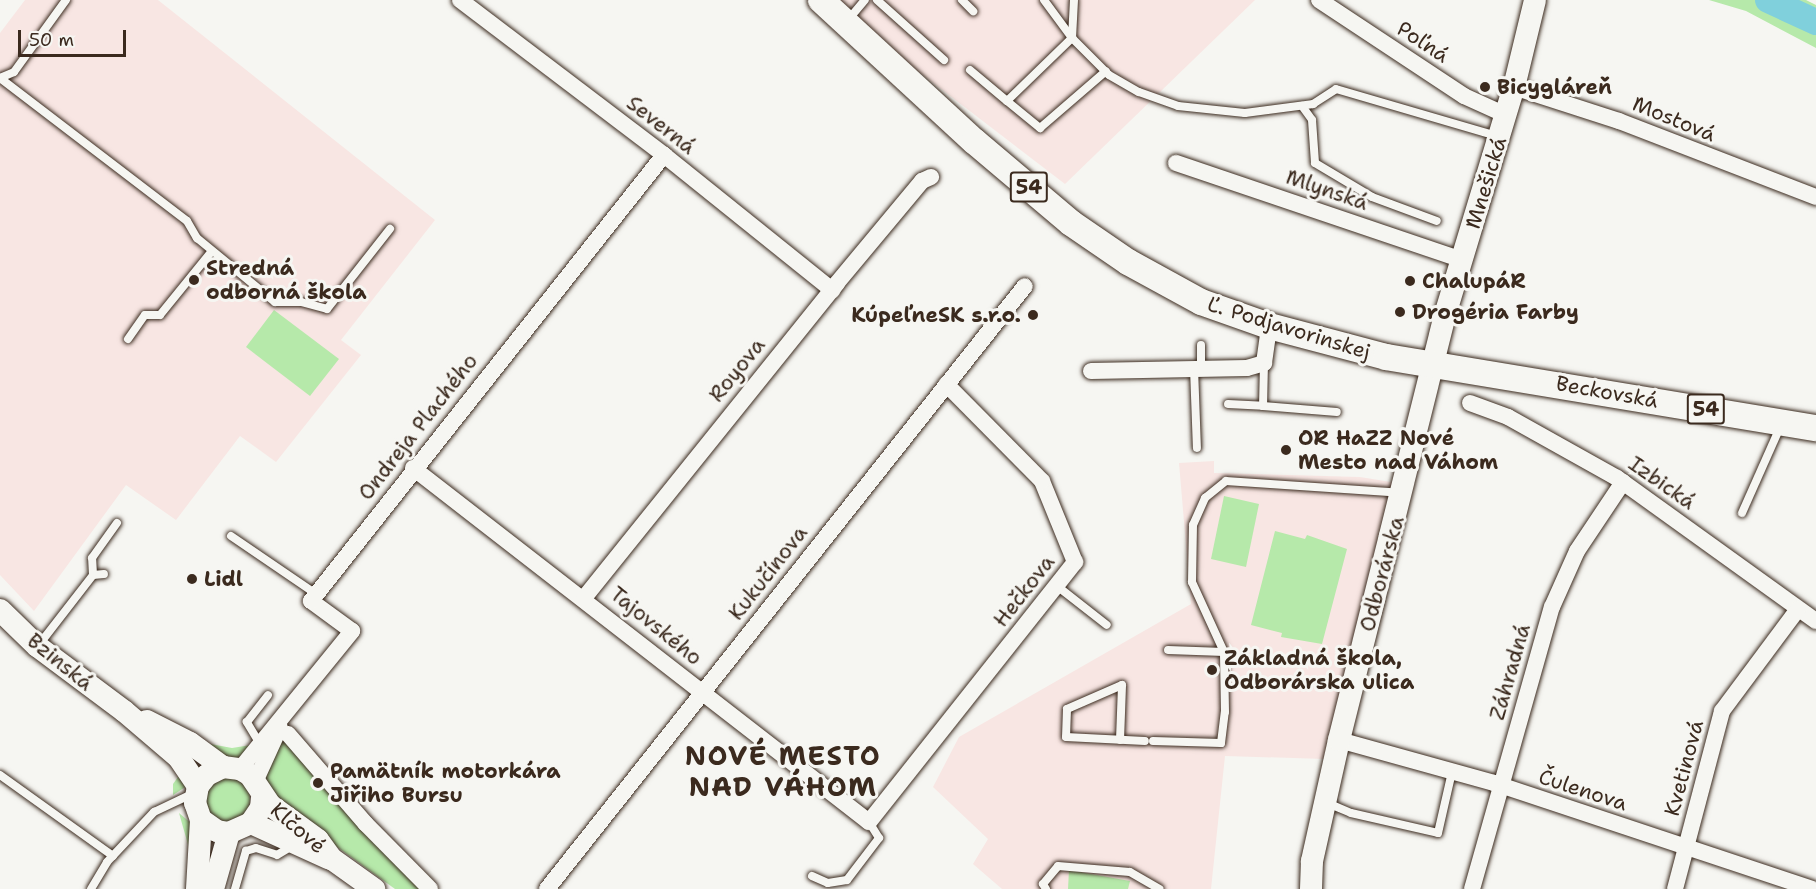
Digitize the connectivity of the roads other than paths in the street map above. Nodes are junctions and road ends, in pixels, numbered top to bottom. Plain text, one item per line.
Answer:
1 (66, 0) edge
2 (460, 0) edge
3 (821, 0) edge
4 (866, 0) edge
5 (877, 0) edge
6 (962, 0) edge
7 (1044, 0) edge
8 (1074, 0) edge
9 (1319, 0) edge
10 (1535, 0) edge
11 (973, 11) dead end
12 (846, 22) junction
13 (1072, 38) junction
14 (944, 60) dead end
15 (970, 70) dead end
16 (1106, 71) junction
17 (1514, 87) junction
18 (1007, 101) junction
19 (1302, 106) junction
20 (1506, 115) junction
21 (1500, 137) junction
22 (664, 154) junction
23 (1176, 163) dead end
24 (931, 177) dead end
25 (1816, 197) edge
26 (1437, 221) dead end
27 (390, 229) dead end
28 (212, 251) junction
29 (1463, 260) junction
30 (1025, 286) dead end
31 (832, 290) junction
32 (1269, 326) junction
33 (128, 339) dead end
34 (1201, 345) dead end
35 (1264, 363) junction
36 (1433, 364) junction
37 (1197, 368) junction
38 (1091, 371) dead end
39 (946, 384) junction
40 (1470, 403) dead end
41 (1228, 404) dead end
42 (1263, 406) junction
43 (1337, 412) dead end
44 (1782, 422) junction
45 (1816, 428) edge
46 (1197, 448) dead end
47 (413, 468) junction
48 (1623, 482) junction
49 (1403, 493) junction
50 (1742, 513) dead end
51 (117, 523) dead end
52 (231, 536) dead end
53 (104, 574) dead end
54 (93, 575) junction
55 (1057, 586) junction
56 (316, 594) junction
57 (584, 598) junction
58 (1798, 609) junction
59 (0, 610) edge
60 (1816, 621) edge
61 (1107, 625) dead end
62 (37, 646) junction
63 (1168, 650) dead end
64 (1224, 652) junction
65 (703, 692) junction
66 (268, 694) dead end
67 (124, 711) junction
68 (285, 728) junction
69 (1120, 740) junction
70 (1339, 740) junction
71 (260, 744) junction
72 (1452, 772) junction
73 (0, 775) edge
74 (245, 779) junction
75 (1501, 787) junction
76 (1324, 802) junction
77 (177, 803) junction
78 (199, 803) junction
79 (869, 822) junction
80 (251, 823) junction
81 (229, 833) junction
82 (296, 845) junction
83 (1687, 847) junction
84 (113, 855) junction
85 (332, 859) junction
86 (1312, 861) junction
87 (812, 876) dead end
88 (1157, 888) edge
89 (91, 889) edge
90 (197, 889) edge
91 (213, 889) edge
92 (235, 889) edge
93 (374, 889) edge
94 (430, 889) edge
95 (548, 889) edge
96 (1046, 889) edge
97 (1299, 889) edge
98 (1311, 889) edge
99 (1472, 889) edge
100 (1675, 889) edge
101 (1812, 889) edge

1 - 28 lane
2 - 22 street, Severná
3 - 12 main road, Ľ. Podjavorinskej / 54
4 - 12 lane
5 - 14 lane
6 - 11 lane
7 - 13 lane
8 - 13 lane
9 - 20 street, Poľná
10 - 17 main road, Mnešická
12 - 32 main road, Ľ. Podjavorinskej / 54
13 - 16 lane
13 - 18 lane
15 - 18 lane
16 - 18 lane
16 - 19 lane
17 - 20 main road, Mnešická
17 - 25 street, Mostová
19 - 21 lane
19 - 26 lane
20 - 21 main road, Mnešická
21 - 29 main road, Mnešická
22 - 31 street, Severná
22 - 47 street, Ondreja Plachého
23 - 29 street, Mlynská
24 - 31 street, Royova
27 - 28 lane
28 - 33 lane
29 - 36 main road, Mnešická
30 - 39 street, Kukučínova
31 - 57 street, Royova
32 - 35 street
32 - 36 main road, Ľ. Podjavorinskej / 54
34 - 37 lane
35 - 37 street
35 - 42 lane
36 - 44 main road, Beckovská / 54
36 - 49 main road, Odborárska
37 - 38 street
37 - 46 lane
39 - 55 street, Hečkova
39 - 65 street, Kukučínova
40 - 48 street, Izbická
41 - 42 lane
42 - 43 lane
44 - 45 main road, Beckovská / 54
44 - 50 lane
47 - 56 street, Ondreja Plachého
47 - 57 street, Tajovského
48 - 58 street, Izbická
48 - 75 street, Záhradná
49 - 64 lane
49 - 70 main road, Odborárska
51 - 54 lane
52 - 56 lane
53 - 54 lane
54 - 62 lane
55 - 61 lane
55 - 79 street, Hečkova
56 - 68 street
57 - 65 street, Tajovského
58 - 60 street, Izbická
58 - 83 street, Kvetinová
59 - 62 main road, Bzinská
62 - 67 main road, Bzinská
63 - 64 lane
64 - 69 lane
65 - 79 street, Tajovského
65 - 95 street, Kukučínova
66 - 71 lane
67 - 74 main road, Bzinská
67 - 78 main road, Bzinská
68 - 71 street
68 - 74 street
68 - 94 street
69 - 69 lane
70 - 72 street, Čulenova
70 - 76 main road, Odborárska
71 - 74 street
72 - 75 street, Čulenova
72 - 76 lane
73 - 84 lane
74 - 78 main road
74 - 80 main road, Klčové
74 - 85 main road, Klčové
75 - 83 street, Čulenova
75 - 99 street, Záhradná
76 - 86 main road, Odborárska
77 - 78 lane
77 - 78 lane
77 - 84 lane
78 - 81 main road
78 - 90 main road
79 - 87 lane
80 - 81 main road, Klčové
80 - 82 main road, Klčové
81 - 91 main road
82 - 85 main road, Klčové
82 - 92 lane
83 - 100 street, Kvetinová
83 - 101 street, Čulenova
84 - 89 lane
85 - 93 main road, Klčové
86 - 97 street
86 - 98 main road, Odborárska
88 - 96 lane

